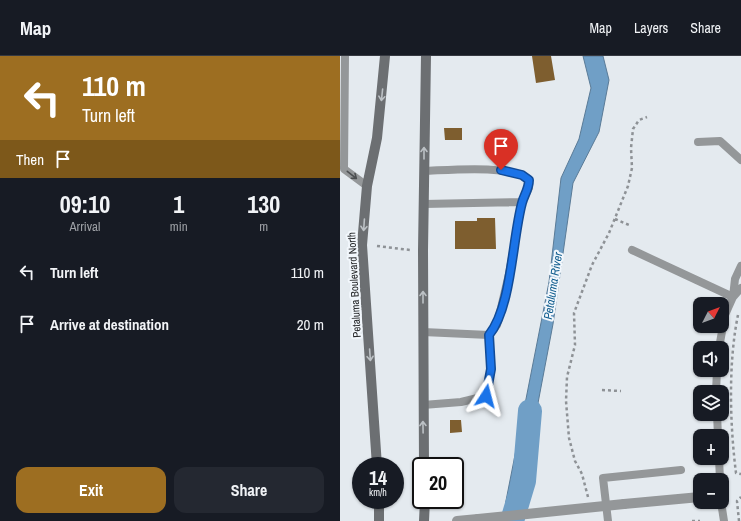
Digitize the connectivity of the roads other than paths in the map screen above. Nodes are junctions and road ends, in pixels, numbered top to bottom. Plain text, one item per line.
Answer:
1 (345, 56) edge
2 (385, 56) edge
3 (426, 56) edge
4 (698, 142) dead end
5 (741, 160) edge
6 (424, 171) junction
7 (367, 186) junction
8 (522, 202) junction
9 (424, 204) junction
10 (632, 250) dead end
11 (741, 266) edge
12 (741, 288) edge
13 (733, 297) junction
14 (423, 332) junction
15 (489, 335) junction
16 (720, 341) edge
17 (423, 405) junction
18 (376, 457) edge
19 (424, 457) edge
20 (681, 470) dead end
21 (693, 498) edge
22 (379, 509) edge
23 (424, 509) edge
24 (722, 509) edge
25 (379, 521) edge
26 (424, 521) edge
27 (457, 521) edge
28 (608, 521) edge
29 (724, 521) edge

1 -> 7 lane
2 -> 7 main road, Petaluma Boulevard North
6 -> 3 main road
4 - 5 lane
6 - 8 lane
6 - 9 main road
7 -> 18 main road, Petaluma Boulevard North
8 - 9 lane
8 - 15 lane
14 -> 9 main road
10 - 13 lane
11 - 13 lane
12 - 13 lane
13 - 16 lane
14 - 15 lane
14 - 17 main road
15 - 17 lane
19 -> 17 main road
20 - 28 lane
21 - 27 street, bridge
22 - 25 main road
23 - 26 main road
24 - 29 lane

